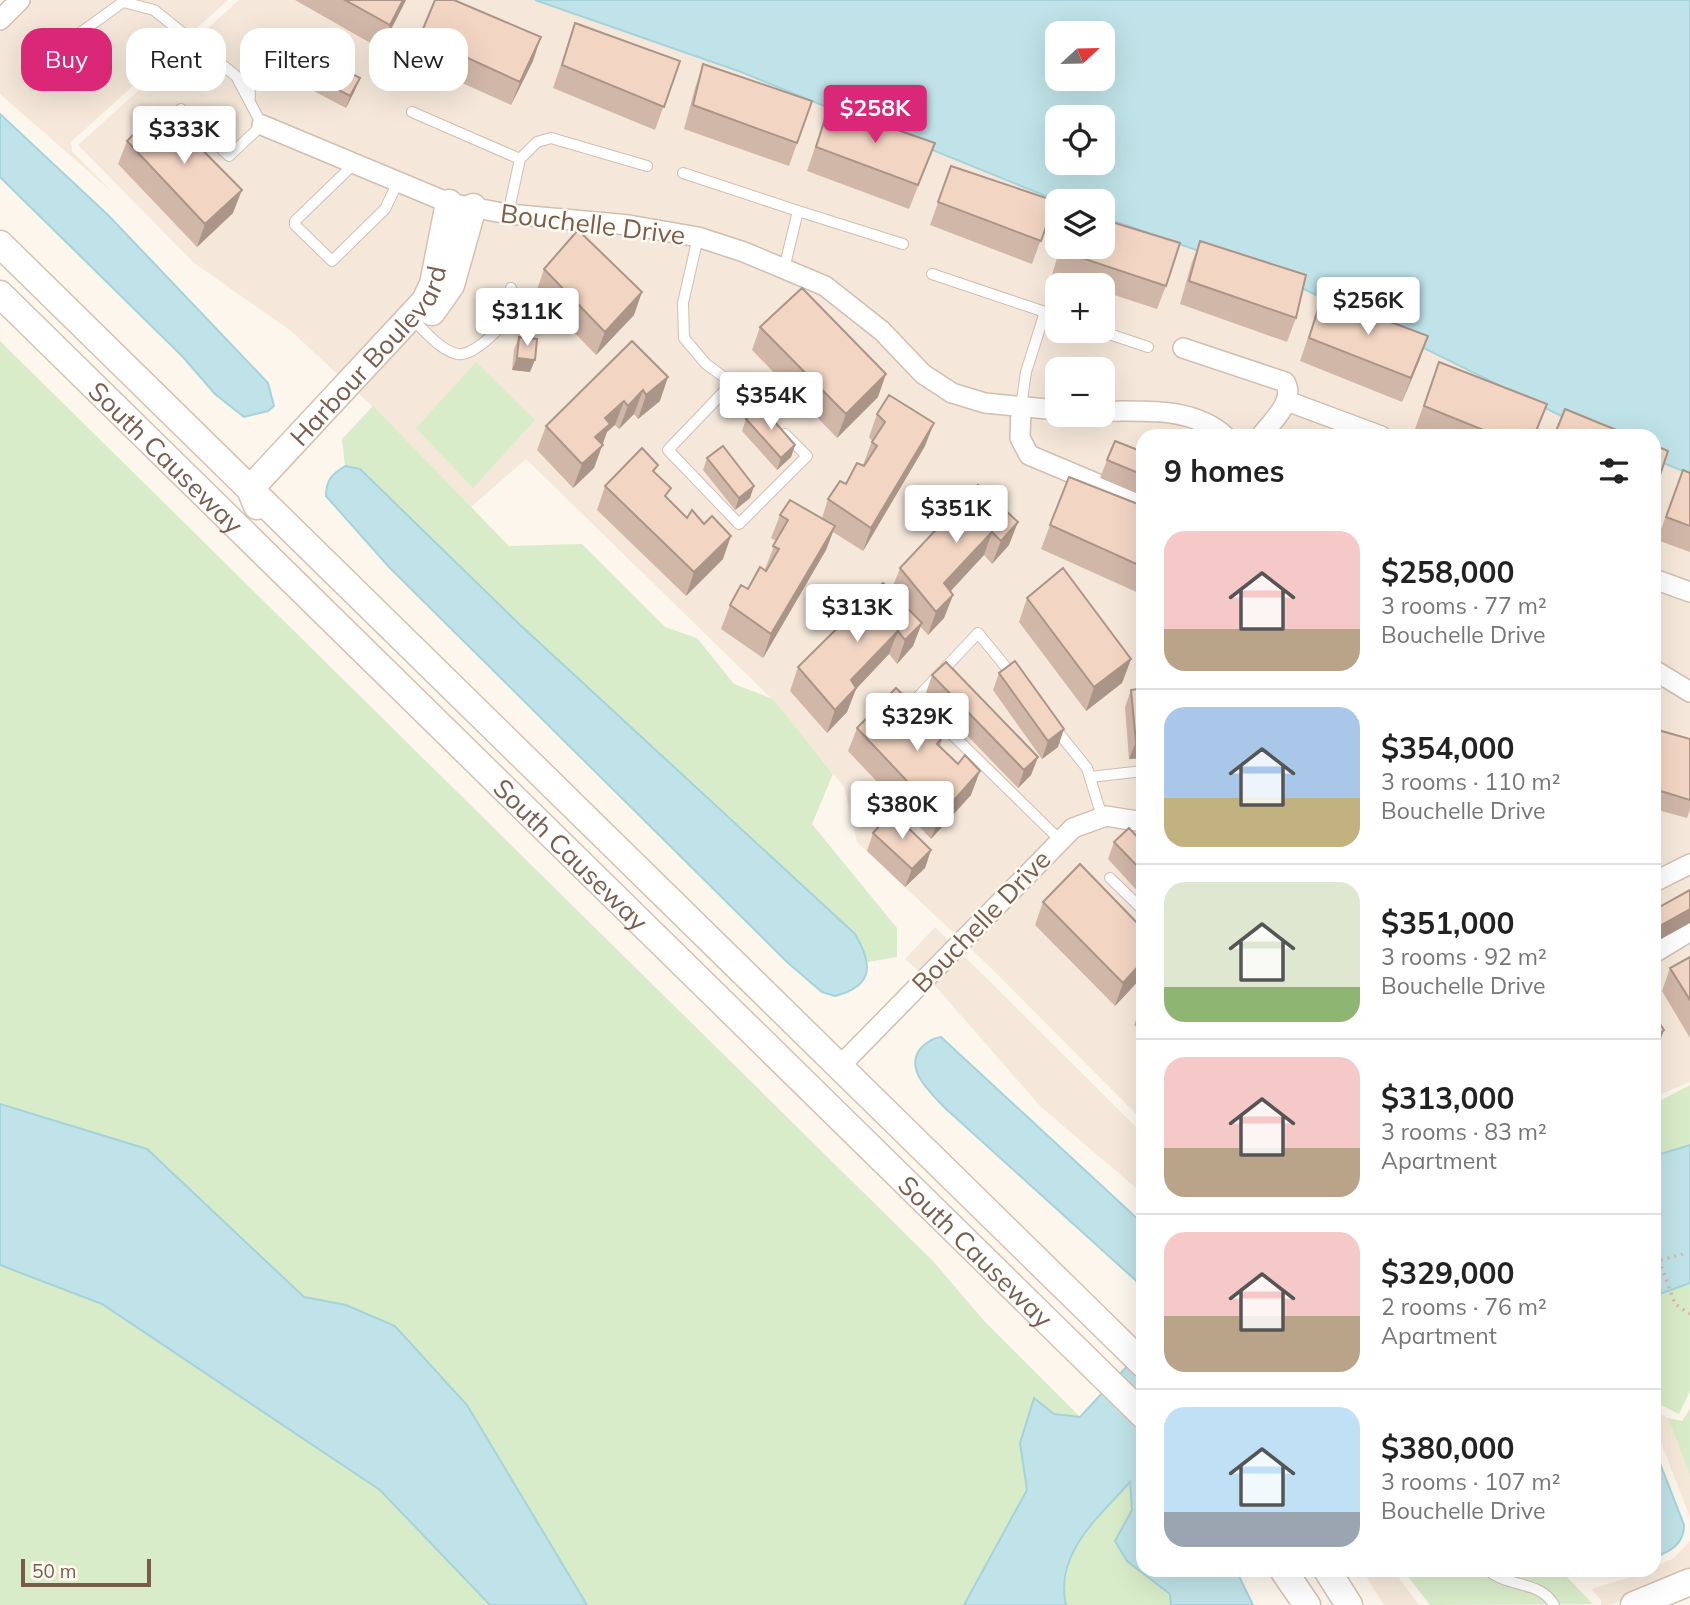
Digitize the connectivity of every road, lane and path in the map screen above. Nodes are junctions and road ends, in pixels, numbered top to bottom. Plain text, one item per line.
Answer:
1 (20, 0) edge
2 (124, 1) edge
3 (0, 20) edge
4 (87, 28) edge
5 (250, 91) edge
6 (250, 97) junction
7 (181, 109) dead end
8 (412, 112) dead end
9 (262, 125) junction
10 (520, 159) junction
11 (355, 163) junction
12 (647, 166) dead end
13 (683, 173) dead end
14 (398, 182) junction
15 (461, 205) junction
16 (798, 211) junction
17 (508, 214) junction
18 (698, 237) junction
19 (0, 244) edge
20 (903, 244) dead end
21 (785, 269) junction
22 (932, 274) dead end
23 (511, 288) dead end
24 (0, 294) edge
25 (1045, 312) joint
26 (416, 322) junction
27 (1115, 336) edge
28 (1147, 347) dead end
29 (1183, 348) dead end
30 (62, 355) junction
31 (732, 383) junction
32 (1287, 401) junction
33 (1021, 407) junction
34 (1045, 409) edge
35 (1115, 411) edge
36 (1217, 429) edge
37 (1266, 429) edge
38 (1362, 429) edge
39 (254, 494) junction
40 (1136, 500) edge
41 (1661, 582) edge
42 (1690, 592) edge
43 (304, 593) junction
44 (1661, 674) edge
45 (1020, 685) edge
46 (1690, 692) edge
47 (1045, 716) edge
48 (1136, 772) edge
49 (1090, 777) junction
50 (1102, 817) junction
51 (1136, 818) edge
52 (1060, 840) junction
53 (1690, 864) edge
54 (1110, 878) dead end
55 (1661, 878) edge
56 (1136, 903) edge
57 (1690, 931) edge
58 (651, 933) junction
59 (1661, 949) edge
60 (839, 1068) junction
61 (912, 1189) junction
62 (1687, 1253) dead end
63 (1661, 1260) edge
64 (1661, 1272) edge
65 (1690, 1314) edge
66 (1136, 1357) edge
67 (1136, 1408) edge
68 (1288, 1577) edge
69 (1331, 1577) edge
70 (1496, 1577) edge
71 (1690, 1582) edge
72 (1307, 1605) edge
73 (1349, 1605) edge
74 (1554, 1605) edge
75 (1634, 1605) edge

1 - 3 street
2 - 4 lane
2 - 6 lane
5 - 6 lane
6 - 9 lane
7 - 9 lane
8 - 10 lane
9 - 11 street, Bouchelle Drive
10 - 12 lane
10 - 17 lane
11 - 14 street, Bouchelle Drive
11 - 14 lane
13 - 16 lane
14 - 15 street, Bouchelle Drive
15 - 17 street, Bouchelle Drive
15 - 26 main road, Harbour Boulevard
16 - 20 lane
16 - 21 lane
17 - 18 street, Bouchelle Drive
18 - 21 street, Bouchelle Drive
18 - 31 lane
19 - 39 main road, South Causeway
21 - 33 street, Bouchelle Drive
22 - 25 lane
23 - 26 lane
24 - 30 main road, South Causeway
25 - 33 lane
26 - 39 main road, Harbour Boulevard
27 - 28 lane
29 - 32 street
30 - 39 main road
30 - 43 main road, South Causeway
31 - 31 lane
32 - 37 street
32 - 38 street
33 - 34 street, Bouchelle Drive
33 - 40 street
35 - 36 street
39 - 43 main road
39 - 60 main road, South Causeway
41 - 42 street
43 - 58 main road, South Causeway
44 - 46 street
45 - 52 lane
47 - 49 lane
48 - 49 lane
49 - 50 lane
50 - 51 street, Bouchelle Drive
50 - 52 street, Bouchelle Drive
52 - 60 street, Bouchelle Drive
53 - 55 street
54 - 56 lane
57 - 59 street
58 - 60 main road
58 - 61 main road, South Causeway
60 - 61 main road
60 - 66 main road, South Causeway
61 - 67 main road, South Causeway
62 - 63 path
64 - 65 path
68 - 72 main road
69 - 73 main road
70 - 74 lane
71 - 75 main road

